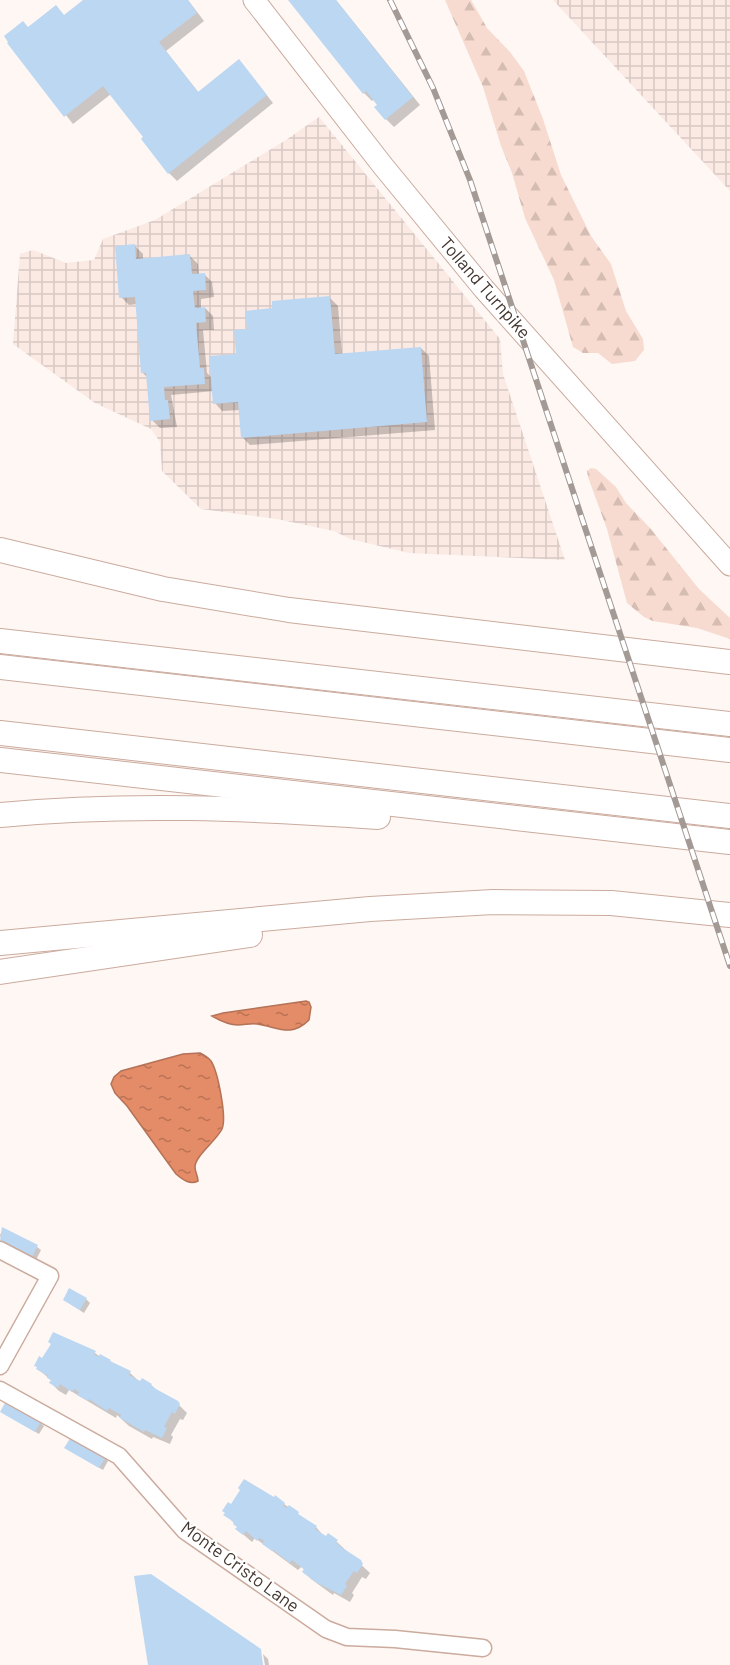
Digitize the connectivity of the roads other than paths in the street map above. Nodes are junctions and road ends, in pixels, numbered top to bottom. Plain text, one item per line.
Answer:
1 (254, 0) edge
2 (0, 550) edge
3 (730, 565) edge
4 (0, 624) edge
5 (0, 641) edge
6 (72, 648) junction
7 (730, 662) edge
8 (0, 667) edge
9 (730, 724) edge
10 (0, 733) edge
11 (730, 750) edge
12 (0, 760) edge
13 (452, 810) junction
14 (0, 815) edge
15 (730, 816) edge
16 (730, 842) edge
17 (424, 907) junction
18 (730, 915) edge
19 (0, 943) edge
20 (0, 972) edge
21 (0, 1250) edge
22 (0, 1366) edge
23 (0, 1390) edge
24 (483, 1648) dead end

1 - 3 main road, Tolland Turnpike
2 - 7 highway
4 - 6 highway
5 - 6 highway
6 - 9 highway
8 - 11 highway
10 - 15 highway
12 - 13 highway
13 - 14 highway
13 - 16 highway
17 - 18 highway
17 - 19 highway
17 - 20 highway
21 - 22 street
23 - 24 street, Monte Cristo Lane

